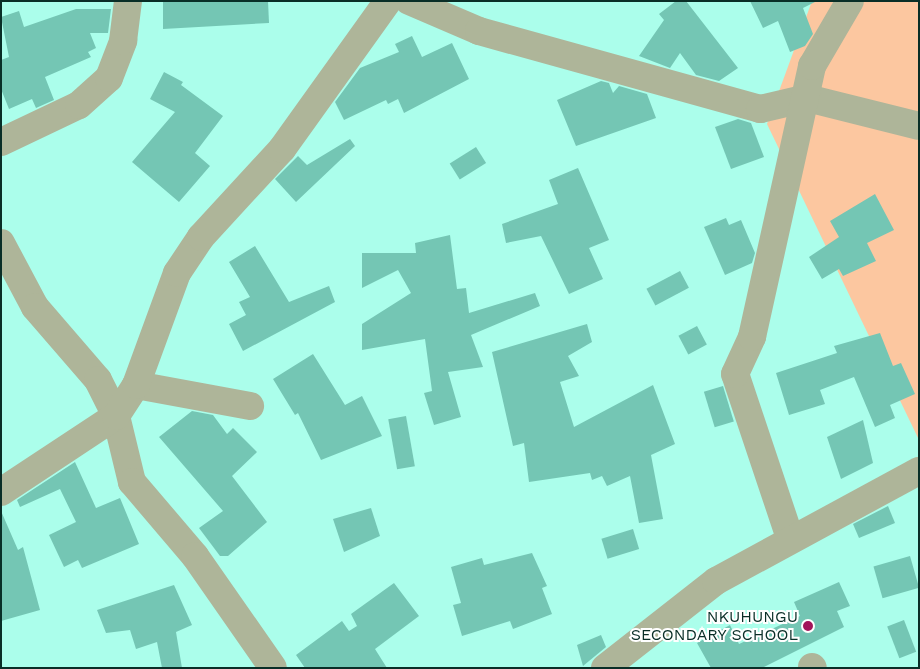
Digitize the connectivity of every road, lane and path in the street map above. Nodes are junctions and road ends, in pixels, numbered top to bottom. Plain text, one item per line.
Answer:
1 (128, 1) edge
2 (388, 1) edge
3 (409, 1) edge
4 (850, 1) edge
5 (807, 98) junction
6 (919, 126) edge
7 (1, 142) edge
8 (1, 243) edge
9 (136, 385) junction
10 (250, 406) dead end
11 (116, 416) junction
12 (919, 471) edge
13 (1, 492) edge
14 (790, 538) junction
15 (273, 668) edge
16 (605, 668) edge

1 - 7 street
2 - 9 street
3 - 5 street
4 - 5 street
5 - 6 street
5 - 14 street
8 - 11 street
9 - 10 street
9 - 11 street
11 - 13 street
11 - 15 street
12 - 14 street
14 - 16 street

